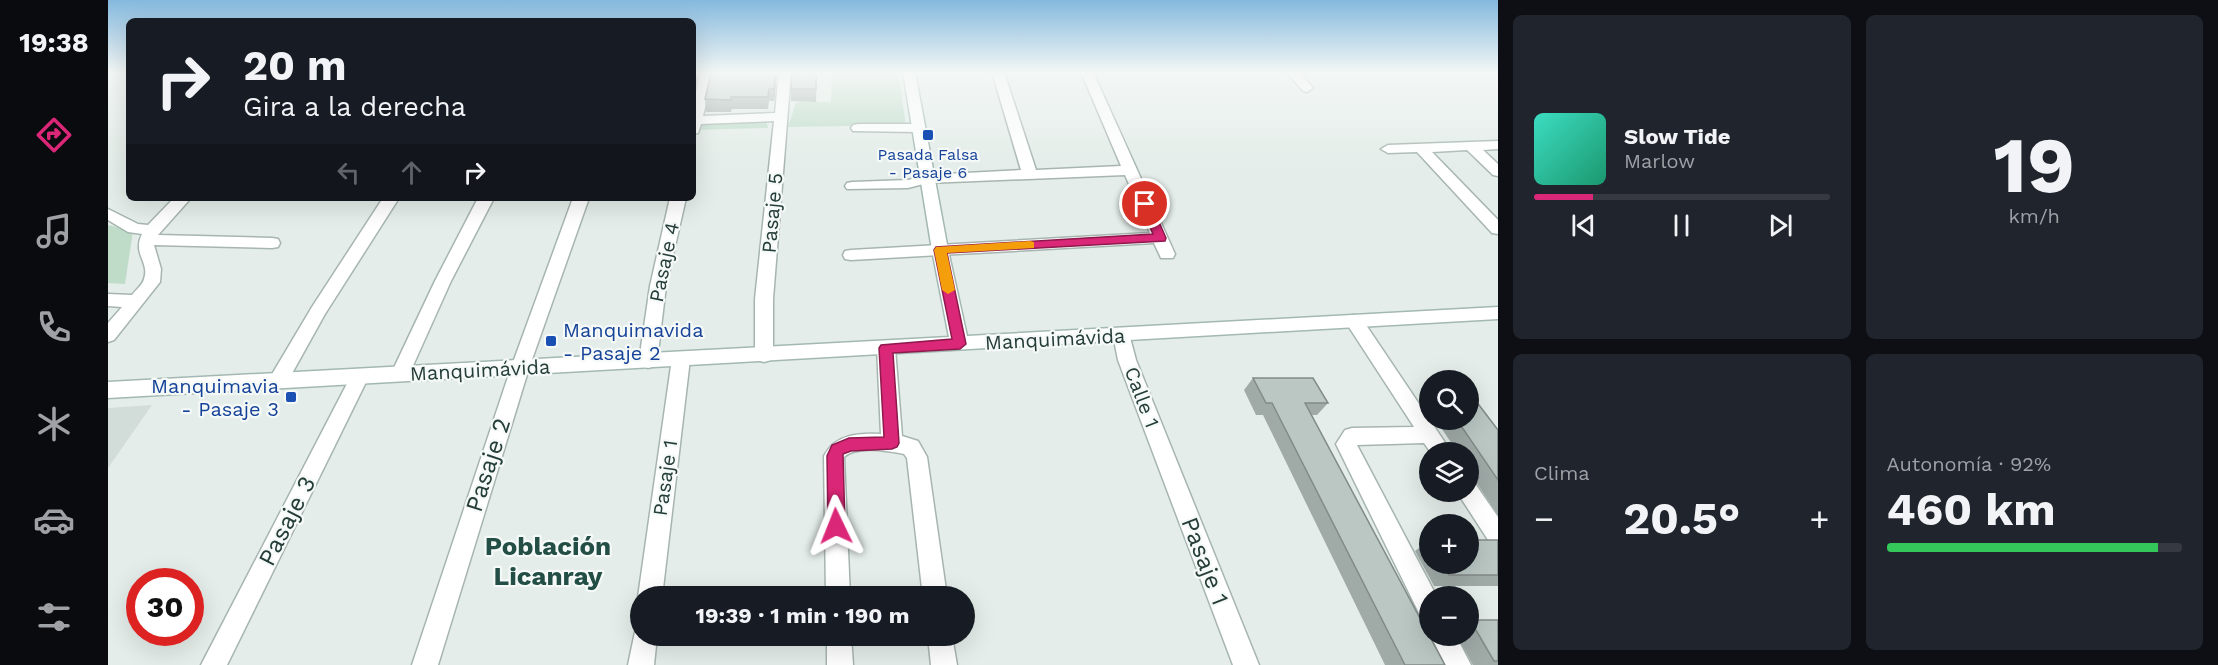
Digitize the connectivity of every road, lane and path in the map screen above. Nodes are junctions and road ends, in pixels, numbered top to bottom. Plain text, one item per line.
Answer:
1 (782, 103) edge
2 (914, 103) edge
3 (1008, 103) edge
4 (1101, 103) edge
5 (781, 117) junction
6 (696, 124) edge
7 (858, 128) dead end
8 (918, 128) junction
9 (1498, 145) edge
10 (1472, 146) junction
11 (1421, 148) junction
12 (1388, 149) dead end
13 (1130, 170) junction
14 (1498, 172) edge
15 (1030, 175) junction
16 (927, 179) junction
17 (852, 186) dead end
18 (180, 201) edge
19 (390, 201) edge
20 (484, 201) edge
21 (580, 201) edge
22 (677, 201) edge
23 (108, 214) edge
24 (1498, 229) edge
25 (149, 235) junction
26 (1160, 238) junction
27 (272, 243) dead end
28 (940, 250) junction
29 (1167, 254) dead end
30 (850, 255) dead end
31 (108, 300) edge
32 (136, 301) junction
33 (1498, 313) edge
34 (1354, 321) junction
35 (108, 335) edge
36 (1122, 335) junction
37 (960, 344) junction
38 (886, 348) junction
39 (764, 355) junction
40 (681, 359) junction
41 (648, 361) junction
42 (520, 368) junction
43 (400, 374) junction
44 (360, 376) junction
45 (278, 381) junction
46 (108, 390) edge
47 (1419, 442) edge
48 (1435, 442) edge
49 (892, 443) junction
50 (1165, 458) joint
51 (1475, 502) edge
52 (1498, 536) edge
53 (651, 586) edge
54 (838, 586) edge
55 (934, 586) edge
56 (1419, 588) edge
57 (644, 646) edge
58 (839, 646) edge
59 (941, 646) edge
60 (1448, 646) edge
61 (214, 665) edge
62 (425, 665) edge
63 (641, 665) edge
64 (840, 665) edge
65 (944, 665) edge
66 (1246, 665) edge
67 (1458, 665) edge

1 - 5 street, Pasaje 5
2 - 8 street
3 - 15 street
4 - 13 street
5 - 6 street
5 - 39 street, Pasaje 5
7 - 8 street
8 - 16 street
9 - 10 street
10 - 11 street
10 - 14 street
11 - 12 street
11 - 24 street
13 - 15 street
13 - 26 street
15 - 16 street
16 - 17 street
16 - 28 street
18 - 25 street
19 - 45 street
20 - 43 street
21 - 42 street
22 - 41 street, Pasaje 4
23 - 25 street
25 - 27 street
25 - 32 street
26 - 28 street
26 - 29 street
28 - 30 street
28 - 37 street
31 - 32 street
32 - 35 street
33 - 34 street, Manquimávida
34 - 36 street, Manquimávida
34 - 48 street
36 - 37 street, Manquimávida
36 - 50 street, Calle 1
37 - 38 street, Manquimávida
38 - 39 street, Manquimávida
38 - 49 street
39 - 40 street, Manquimávida
40 - 41 street, Manquimávida
40 - 53 street, Pasaje 1
41 - 42 street, Manquimávida
42 - 43 street, Manquimávida
42 - 62 street, Pasaje 2
43 - 44 street, Manquimávida
44 - 45 street, Manquimávida
44 - 61 street, Pasaje 3
45 - 46 street, Manquimávida
47 - 56 street
49 - 54 street
49 - 55 street
50 - 66 street, Pasaje 1
51 - 52 street
57 - 63 street
58 - 64 street
59 - 65 street
60 - 67 street

